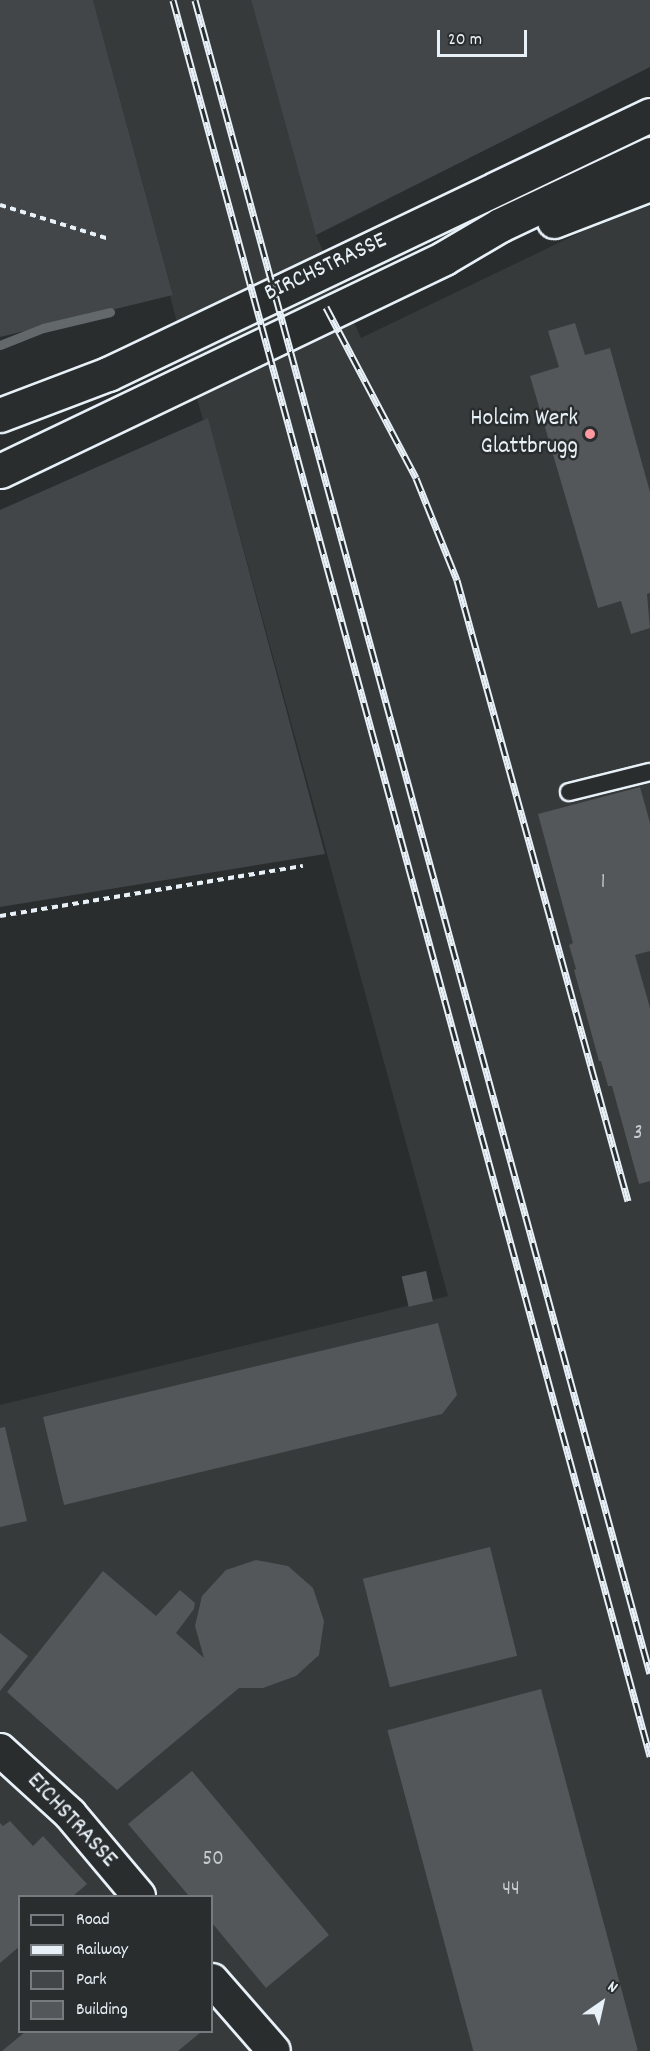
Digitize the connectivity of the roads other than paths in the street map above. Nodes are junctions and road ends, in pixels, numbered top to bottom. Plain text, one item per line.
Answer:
1 (650, 115) edge
2 (650, 154) edge
3 (650, 184) edge
4 (444, 258) junction
5 (0, 415) edge
6 (0, 471) edge
7 (650, 772) edge
8 (569, 792) dead end
9 (0, 1750) edge
10 (138, 1895) edge
11 (213, 1981) edge
12 (274, 2051) edge

1 - 5 main road, BIRCHSTRASSE
2 - 4 main road, BIRCHSTRASSE
3 - 4 main road, BIRCHSTRASSE
4 - 6 main road, BIRCHSTRASSE
7 - 8 lane
9 - 10 street, EICHSTRASSE
11 - 12 street

